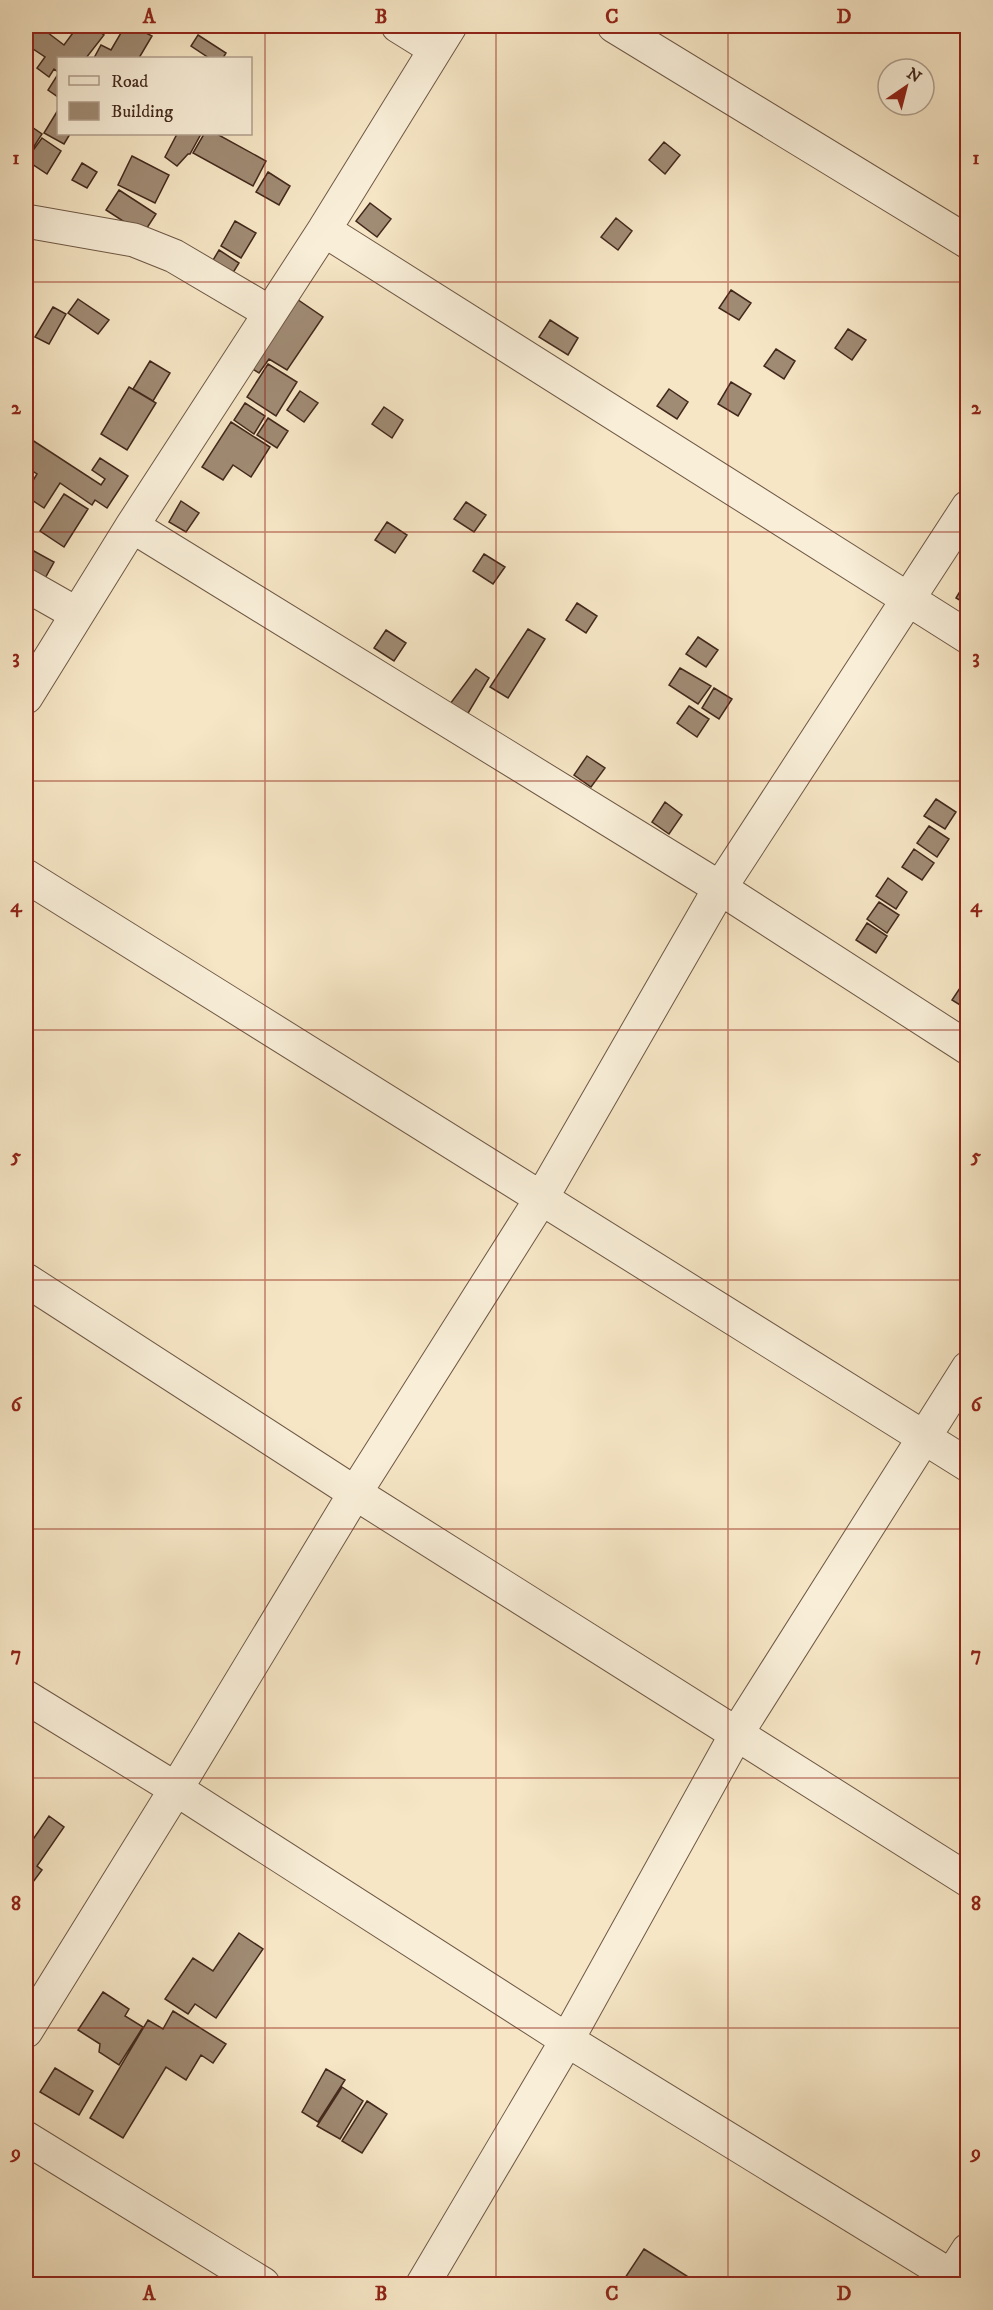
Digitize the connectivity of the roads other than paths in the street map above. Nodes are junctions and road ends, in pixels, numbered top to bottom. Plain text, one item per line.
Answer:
1 (399, 26) edge
2 (614, 26) edge
3 (443, 37) edge
4 (26, 221) edge
5 (324, 230) junction
6 (968, 242) edge
7 (269, 312) junction
8 (968, 507) edge
9 (132, 526) junction
10 (26, 585) edge
11 (909, 599) junction
12 (76, 614) junction
13 (968, 637) edge
14 (26, 697) edge
15 (26, 876) edge
16 (720, 888) junction
17 (968, 1048) edge
18 (541, 1198) junction
19 (26, 1280) edge
20 (968, 1368) edge
21 (925, 1438) junction
22 (968, 1464) edge
23 (356, 1493) junction
24 (26, 1697) edge
25 (737, 1733) junction
26 (176, 1789) junction
27 (968, 1880) edge
28 (26, 2031) edge
29 (567, 2040) junction
30 (26, 2138) edge
31 (957, 2274) edge
32 (263, 2284) edge
33 (423, 2284) edge

1 - 3 street
2 - 6 street
3 - 5 street
4 - 7 street
5 - 7 street
5 - 11 street
7 - 9 street
8 - 11 street
9 - 12 street
9 - 16 street
10 - 12 street
11 - 13 street
11 - 16 street
12 - 14 street
15 - 18 street
16 - 17 street
16 - 18 street
18 - 21 street
18 - 23 street
19 - 23 street
20 - 21 street
21 - 22 street
21 - 25 street
23 - 25 street
23 - 26 street
24 - 26 street
25 - 27 street
25 - 29 street
26 - 28 street
26 - 29 street
29 - 31 street
29 - 33 street
30 - 32 street

